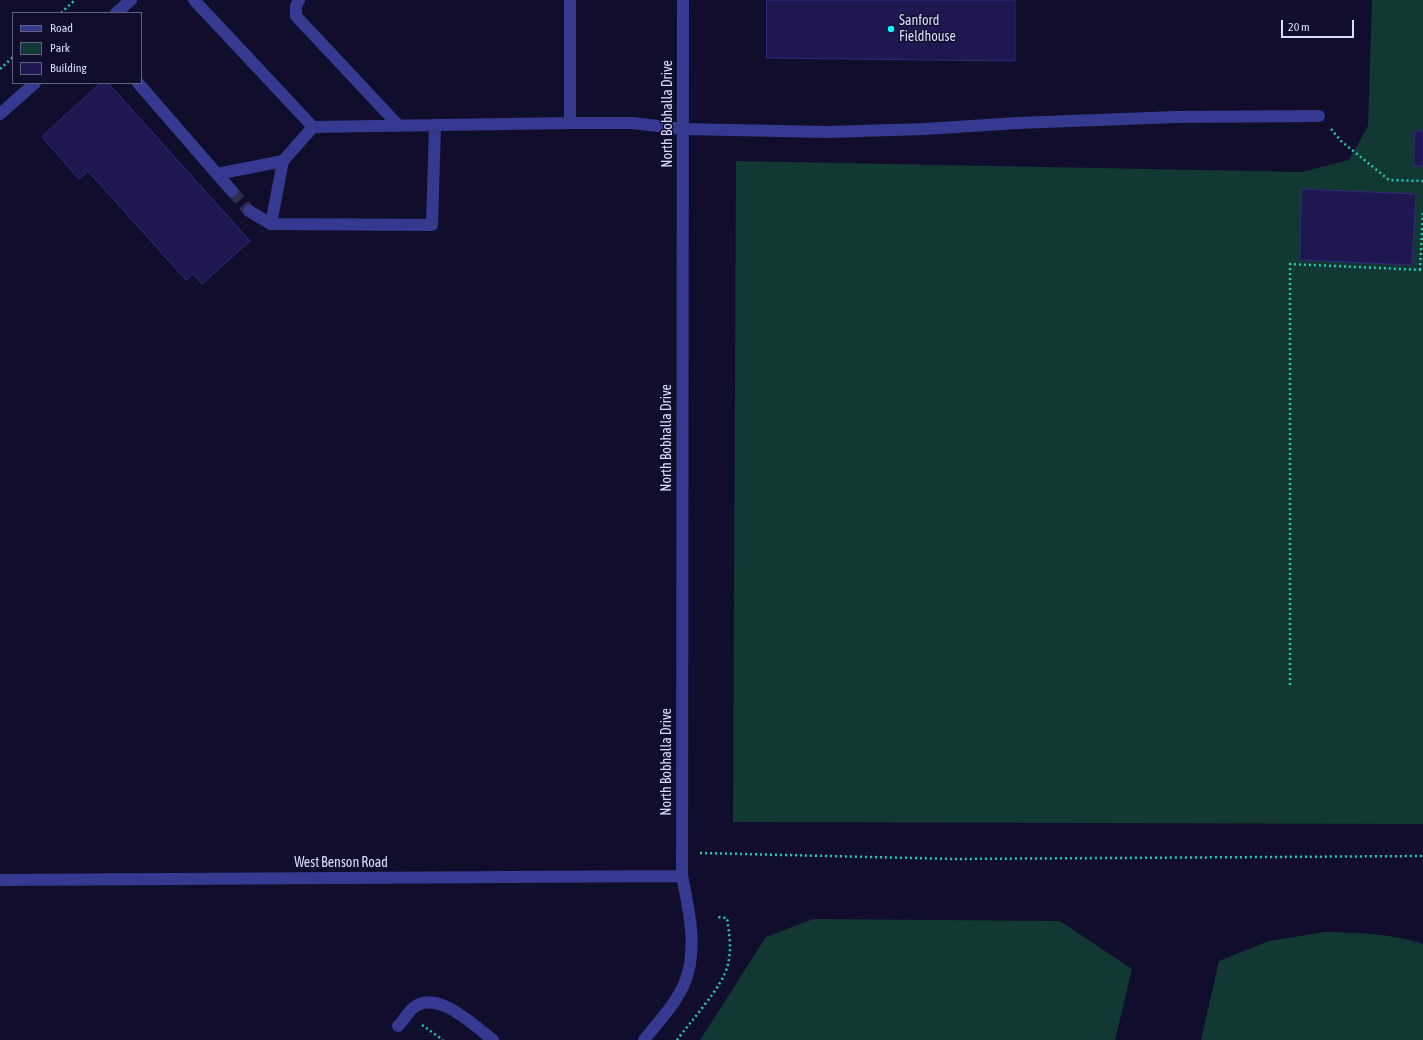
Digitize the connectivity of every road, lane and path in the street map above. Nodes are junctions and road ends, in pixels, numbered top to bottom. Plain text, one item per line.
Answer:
1 (75, 0) edge
2 (131, 0) edge
3 (194, 0) edge
4 (299, 0) edge
5 (570, 0) edge
6 (683, 0) edge
7 (62, 12) edge
8 (117, 12) edge
9 (12, 58) edge
10 (0, 69) edge
11 (34, 84) edge
12 (139, 84) edge
13 (0, 114) edge
14 (1319, 116) joint
15 (570, 123) junction
16 (400, 126) junction
17 (435, 126) junction
18 (312, 127) junction
19 (683, 129) junction
20 (284, 161) junction
21 (217, 174) junction
22 (1423, 181) edge
23 (232, 191) tunnel mouth
24 (249, 211) tunnel mouth
25 (1423, 212) edge
26 (271, 224) junction
27 (1422, 270) edge
28 (1290, 685) dead end
29 (682, 852) junction
30 (1423, 856) edge
31 (682, 876) junction
32 (0, 880) edge
33 (718, 917) dead end
34 (408, 1014) junction
35 (398, 1026) dead end
36 (443, 1040) edge
37 (492, 1040) edge
38 (644, 1040) edge
39 (677, 1040) edge

1 - 7 path
2 - 8 street
3 - 18 street
4 - 16 street
5 - 15 street
6 - 19 street, North Bobhalla Drive
9 - 10 path
11 - 13 street
12 - 21 street
14 - 19 street
14 - 22 path
15 - 17 street
15 - 19 street
16 - 17 street
16 - 18 street
17 - 26 street
18 - 20 street
19 - 29 street, North Bobhalla Drive
20 - 21 street
20 - 26 street
21 - 23 street
24 - 26 street
25 - 27 path
27 - 28 path
29 - 30 path
29 - 31 street, North Bobhalla Drive
31 - 32 street, West Benson Road
31 - 38 street, North Bobhalla Drive
33 - 39 path
34 - 35 street
34 - 36 path
34 - 37 street

